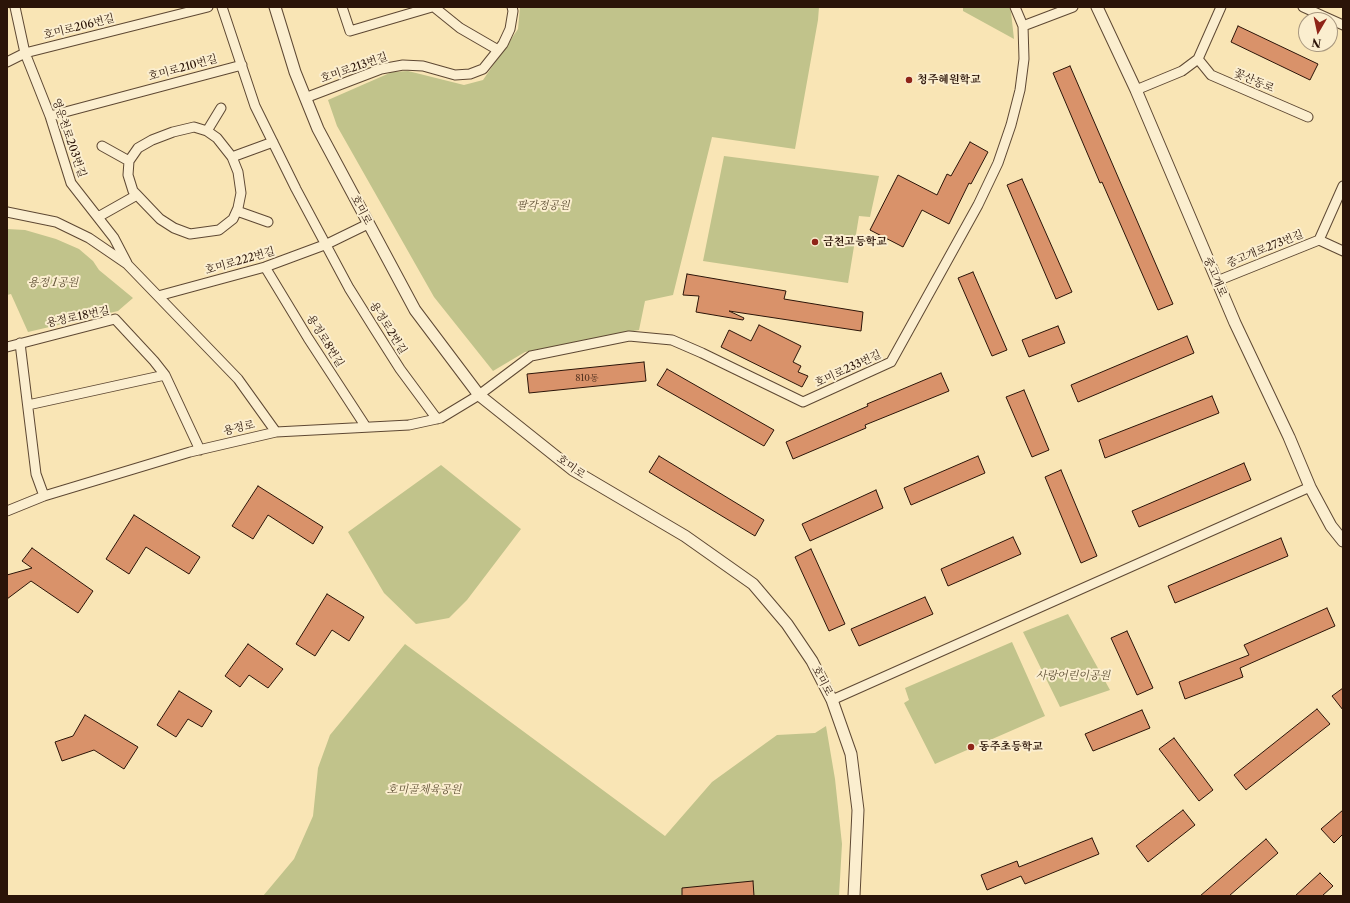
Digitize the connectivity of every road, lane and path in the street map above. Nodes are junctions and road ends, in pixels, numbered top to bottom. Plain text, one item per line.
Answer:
1 (15, 7) edge
2 (208, 7) edge
3 (222, 7) edge
4 (276, 7) edge
5 (342, 7) edge
6 (433, 7) edge
7 (512, 7) edge
8 (1015, 7) edge
9 (1073, 7) edge
10 (1097, 7) edge
11 (1221, 7) edge
12 (1302, 7) edge
13 (1343, 25) edge
14 (1023, 26) junction
15 (498, 50) junction
16 (25, 53) junction
17 (1198, 59) junction
18 (7, 62) edge
19 (242, 65) junction
20 (1136, 90) junction
21 (305, 98) junction
22 (221, 108) dead end
23 (50, 116) junction
24 (1308, 118) dead end
25 (207, 130) junction
26 (273, 142) junction
27 (102, 146) dead end
28 (232, 157) junction
29 (130, 161) junction
30 (1343, 186) edge
31 (137, 196) junction
32 (237, 210) junction
33 (7, 212) edge
34 (98, 217) junction
35 (268, 222) dead end
36 (368, 224) junction
37 (1319, 240) junction
38 (327, 244) junction
39 (1343, 251) edge
40 (128, 264) junction
41 (265, 267) junction
42 (1217, 281) junction
43 (158, 296) junction
44 (20, 343) junction
45 (7, 347) edge
46 (164, 375) junction
47 (479, 395) junction
48 (28, 405) junction
49 (437, 419) junction
50 (366, 427) junction
51 (276, 432) junction
52 (200, 450) junction
53 (1310, 487) junction
54 (44, 496) junction
55 (7, 510) edge
56 (1343, 541) edge
57 (832, 700) junction
58 (854, 896) edge

1 - 16 street, 영운천로203번길
2 - 16 street, 호미로206번길
3 - 19 street
4 - 21 street, 호미로
5 - 6 street
6 - 15 street
7 - 15 street, 호미로213번길
8 - 14 street
9 - 14 street
10 - 20 street, 중고개로
11 - 17 street
12 - 13 street
14 - 47 street, 호미로233번길
15 - 21 street, 호미로213번길
16 - 18 street
16 - 23 street, 영운천로203번길
17 - 20 street
17 - 24 street, 꽃산동로
19 - 23 street, 호미로210번길
19 - 26 street
20 - 42 street, 중고개로
21 - 36 street, 호미로
22 - 25 street
23 - 34 street, 영운천로203번길
25 - 28 street
25 - 29 street
26 - 28 street
26 - 38 street
27 - 29 street
28 - 32 street
29 - 31 street
30 - 37 street
31 - 32 street
31 - 34 street
32 - 35 street
33 - 40 street
34 - 40 street, 영운천로203번길
36 - 38 street, 호미로222번길
36 - 47 street, 호미로
37 - 39 street, 중고개로273번길
37 - 42 street, 중고개로273번길
38 - 41 street, 호미로222번길
38 - 49 street, 용정로2번길
40 - 43 street
41 - 43 street, 호미로222번길
41 - 50 street, 용정로8번길
42 - 53 street, 중고개로
43 - 51 street
44 - 45 street
44 - 46 street, 용정로18번길
44 - 48 street
46 - 48 street
46 - 52 street, 용정로18번길
47 - 49 street, 용정로
47 - 57 street, 호미로
48 - 54 street
49 - 50 street, 용정로
50 - 51 street, 용정로
51 - 52 street, 용정로
52 - 54 street, 용정로
53 - 56 street, 중고개로
53 - 57 street
54 - 55 street, 용정로
57 - 58 street, 호미로

